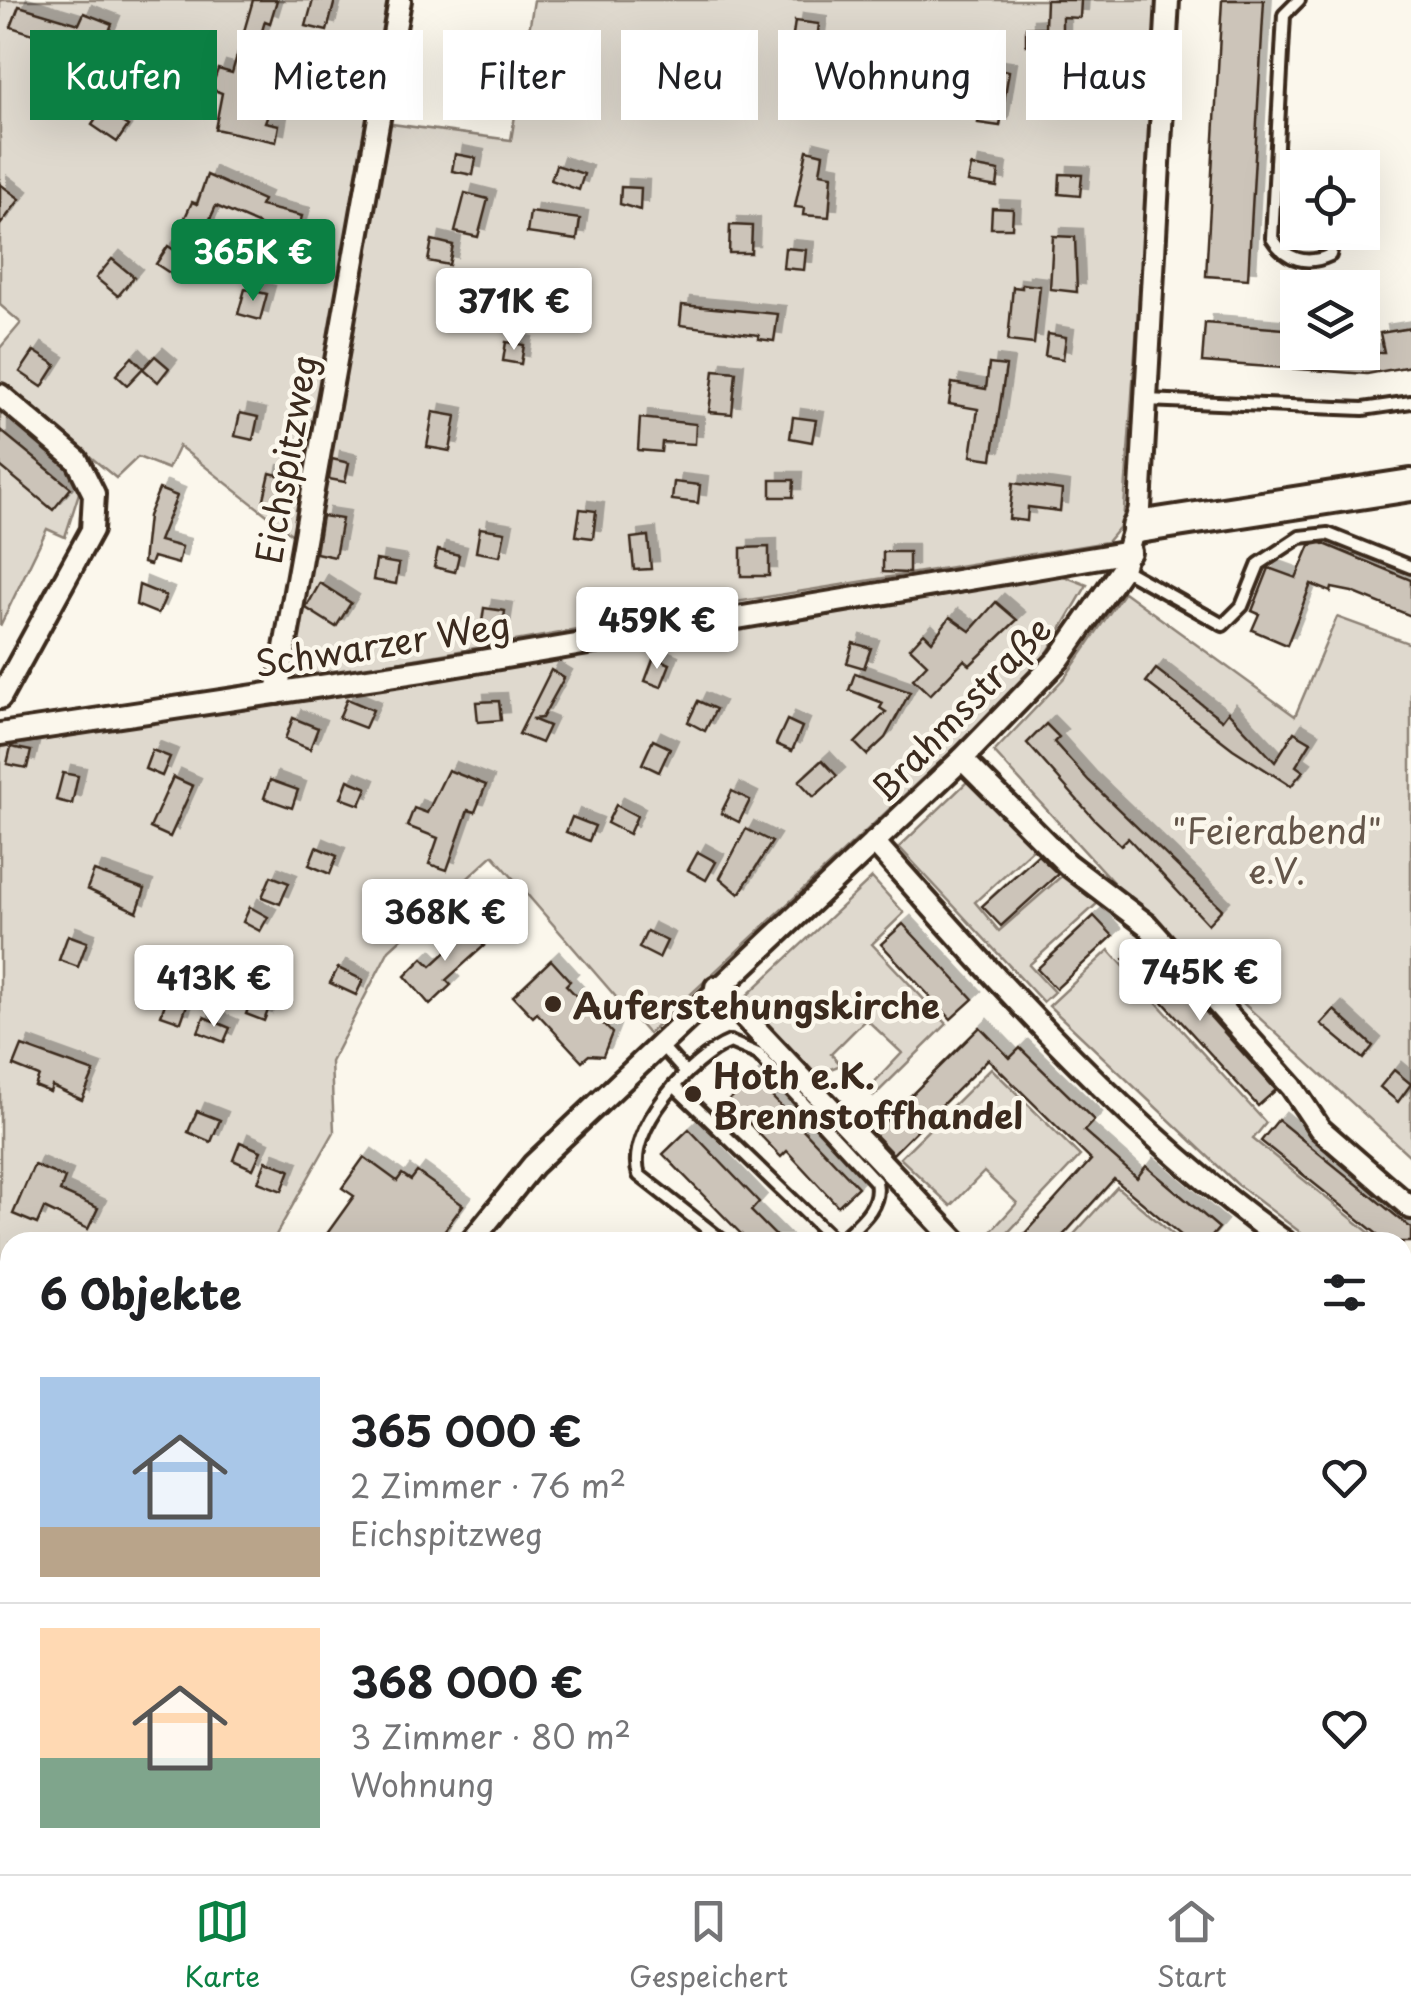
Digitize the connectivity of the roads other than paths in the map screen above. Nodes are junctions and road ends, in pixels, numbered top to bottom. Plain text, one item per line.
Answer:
1 (400, 0) edge
2 (1168, 0) edge
3 (1299, 0) edge
4 (1275, 162) junction
5 (1280, 168) edge
6 (1280, 250) edge
7 (1280, 250) edge
8 (1331, 250) edge
9 (0, 395) edge
10 (1145, 400) junction
11 (1411, 402) edge
12 (1411, 485) edge
13 (1130, 549) junction
14 (1411, 567) edge
15 (277, 693) junction
16 (0, 698) edge
17 (0, 734) edge
18 (962, 759) junction
19 (874, 842) junction
20 (716, 986) junction
21 (659, 1043) junction
22 (684, 1070) junction
23 (674, 1086) junction
24 (1411, 1208) edge
25 (479, 1232) edge
26 (712, 1232) edge
27 (827, 1232) edge
28 (847, 1232) edge
29 (948, 1232) edge
30 (1273, 1232) edge

1 - 15 street, Eichspitzweg
2 - 10 street
3 - 4 lane
4 - 5 lane
4 - 6 lane
7 - 8 lane
9 - 16 street
10 - 11 lane
10 - 13 street
12 - 13 street
13 - 14 lane
13 - 15 street, Schwarzer Weg
13 - 18 street, Brahmsstraße
15 - 17 street, Schwarzer Weg
18 - 19 street, Brahmsstraße
18 - 24 street
19 - 20 street, Brahmsstraße
19 - 30 street
20 - 21 street, Brahmsstraße
20 - 29 street
21 - 22 lane
21 - 25 street, Brahmsstraße
22 - 23 lane
22 - 28 lane
23 - 26 lane
23 - 27 lane

